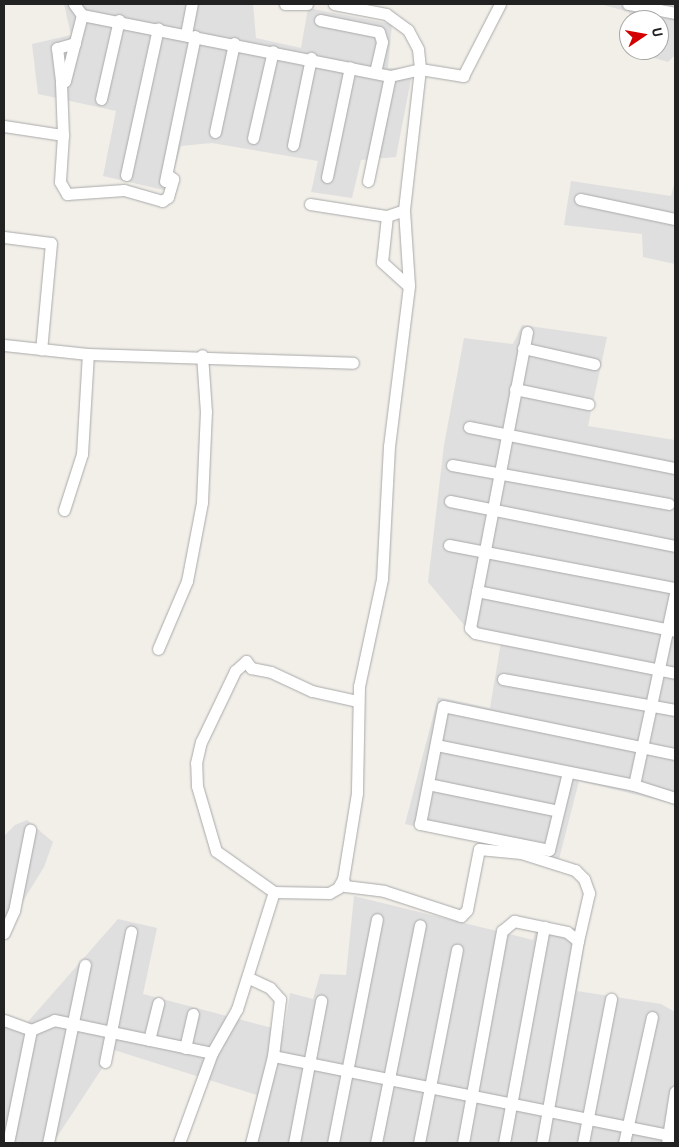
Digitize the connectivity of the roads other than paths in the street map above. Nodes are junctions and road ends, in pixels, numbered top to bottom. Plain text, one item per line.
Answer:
1 (74, 4) edge
2 (192, 4) edge
3 (285, 4) edge
4 (307, 4) edge
5 (334, 4) edge
6 (500, 4) edge
7 (628, 4) edge
8 (675, 13) edge
9 (82, 15) junction
10 (119, 20) junction
11 (320, 20) dead end
12 (158, 28) junction
13 (191, 35) junction
14 (75, 43) junction
15 (234, 43) junction
16 (273, 51) junction
17 (311, 58) junction
18 (350, 67) junction
19 (420, 69) junction
20 (375, 72) junction
21 (390, 76) junction
22 (61, 83) junction
23 (101, 100) dead end
24 (4, 126) edge
25 (215, 132) dead end
26 (63, 135) junction
27 (253, 138) dead end
28 (293, 145) dead end
29 (126, 175) dead end
30 (327, 177) dead end
31 (368, 181) dead end
32 (580, 199) dead end
33 (310, 204) dead end
34 (404, 210) junction
35 (386, 216) junction
36 (675, 219) edge
37 (4, 238) edge
38 (409, 286) junction
39 (527, 332) dead end
40 (4, 346) edge
41 (523, 348) junction
42 (41, 350) junction
43 (88, 354) junction
44 (202, 356) junction
45 (353, 363) dead end
46 (594, 364) dead end
47 (515, 389) junction
48 (588, 404) dead end
49 (469, 428) dead end
50 (508, 433) junction
51 (452, 465) dead end
52 (675, 468) edge
53 (500, 473) junction
54 (450, 501) dead end
55 (669, 504) dead end
56 (64, 510) dead end
57 (492, 512) junction
58 (449, 544) dead end
59 (675, 546) edge
60 (484, 552) junction
61 (675, 588) edge
62 (477, 591) junction
63 (675, 594) edge
64 (672, 630) edge
65 (158, 649) dead end
66 (660, 669) junction
67 (675, 673) edge
68 (503, 679) dead end
69 (358, 701) junction
70 (653, 705) junction
71 (675, 710) edge
72 (436, 745) junction
73 (644, 745) junction
74 (675, 754) edge
75 (568, 772) junction
76 (428, 784) junction
77 (634, 785) junction
78 (675, 798) edge
79 (558, 811) junction
80 (30, 830) dead end
81 (343, 879) junction
82 (274, 892) junction
83 (376, 919) dead end
84 (420, 925) dead end
85 (544, 927) junction
86 (130, 932) dead end
87 (4, 933) edge
88 (578, 941) junction
89 (457, 950) dead end
90 (85, 964) dead end
91 (248, 978) junction
92 (611, 999) dead end
93 (321, 1001) dead end
94 (158, 1003) dead end
95 (193, 1014) dead end
96 (652, 1017) dead end
97 (4, 1020) edge
98 (71, 1025) junction
99 (30, 1030) junction
100 (110, 1034) junction
101 (150, 1040) junction
102 (185, 1048) junction
103 (212, 1054) junction
104 (273, 1056) junction
105 (106, 1062) dead end
106 (310, 1062) junction
107 (347, 1070) junction
108 (389, 1079) junction
109 (430, 1087) junction
110 (675, 1092) edge
111 (473, 1096) junction
112 (512, 1104) junction
113 (548, 1111) junction
114 (588, 1119) junction
115 (628, 1125) junction
116 (670, 1138) edge
117 (8, 1143) edge
118 (48, 1143) edge
119 (179, 1143) edge
120 (251, 1143) edge
121 (294, 1143) edge
122 (333, 1143) edge
123 (376, 1143) edge
124 (419, 1143) edge
125 (463, 1143) edge
126 (504, 1143) edge
127 (542, 1143) edge
128 (583, 1143) edge
129 (624, 1143) edge

1 - 9 street
2 - 13 street
3 - 4 street
5 - 19 street
6 - 19 street
7 - 8 street
9 - 10 street
9 - 14 street
10 - 12 street
10 - 23 street
11 - 20 street
12 - 13 street
12 - 29 street
13 - 15 street
13 - 26 street
14 - 22 street
14 - 22 street
15 - 16 street
15 - 25 street
16 - 17 street
16 - 27 street
17 - 18 street
17 - 28 street
18 - 20 street
18 - 30 street
19 - 21 street
19 - 34 street
20 - 21 street
21 - 31 street
22 - 26 street
24 - 26 street
32 - 36 street
33 - 35 street
34 - 35 street
34 - 38 street
35 - 38 street
37 - 42 street
38 - 69 street
39 - 41 street
40 - 42 street
41 - 46 street
41 - 47 street
42 - 43 street
43 - 44 street
43 - 56 street
44 - 45 street
44 - 65 street
47 - 48 street
47 - 50 street
49 - 50 street
50 - 52 street
50 - 53 street
51 - 53 street
53 - 55 street
53 - 57 street
54 - 57 street
57 - 59 street
57 - 60 street
58 - 60 street
60 - 61 street
60 - 62 street
62 - 64 street
62 - 66 street
63 - 64 street
64 - 66 street
66 - 67 street
66 - 70 street
68 - 70 street
69 - 81 street
69 - 82 street
70 - 71 street
70 - 73 street
72 - 73 street
72 - 75 street
72 - 76 street
73 - 74 street
73 - 77 street
75 - 77 street
75 - 79 street
76 - 79 street
76 - 79 street
77 - 78 street
80 - 87 street
81 - 82 street
81 - 88 street
82 - 91 street
83 - 107 street
84 - 108 street
85 - 88 street
85 - 111 street
85 - 112 street
86 - 100 street
88 - 113 street
89 - 109 street
90 - 98 street
91 - 103 street
91 - 104 street
92 - 114 street
93 - 106 street
94 - 101 street
95 - 102 street
96 - 115 street
97 - 99 street
98 - 99 street
98 - 100 street
98 - 118 street
99 - 117 street
100 - 101 street
100 - 105 street
101 - 102 street
102 - 103 street
103 - 119 street
104 - 106 street
104 - 120 street
106 - 107 street
106 - 121 street
107 - 108 street
107 - 122 street
108 - 109 street
108 - 123 street
109 - 111 street
109 - 124 street
110 - 116 street
111 - 112 street
111 - 125 street
112 - 113 street
112 - 126 street
113 - 114 street
113 - 127 street
114 - 115 street
114 - 128 street
115 - 116 street
115 - 129 street

